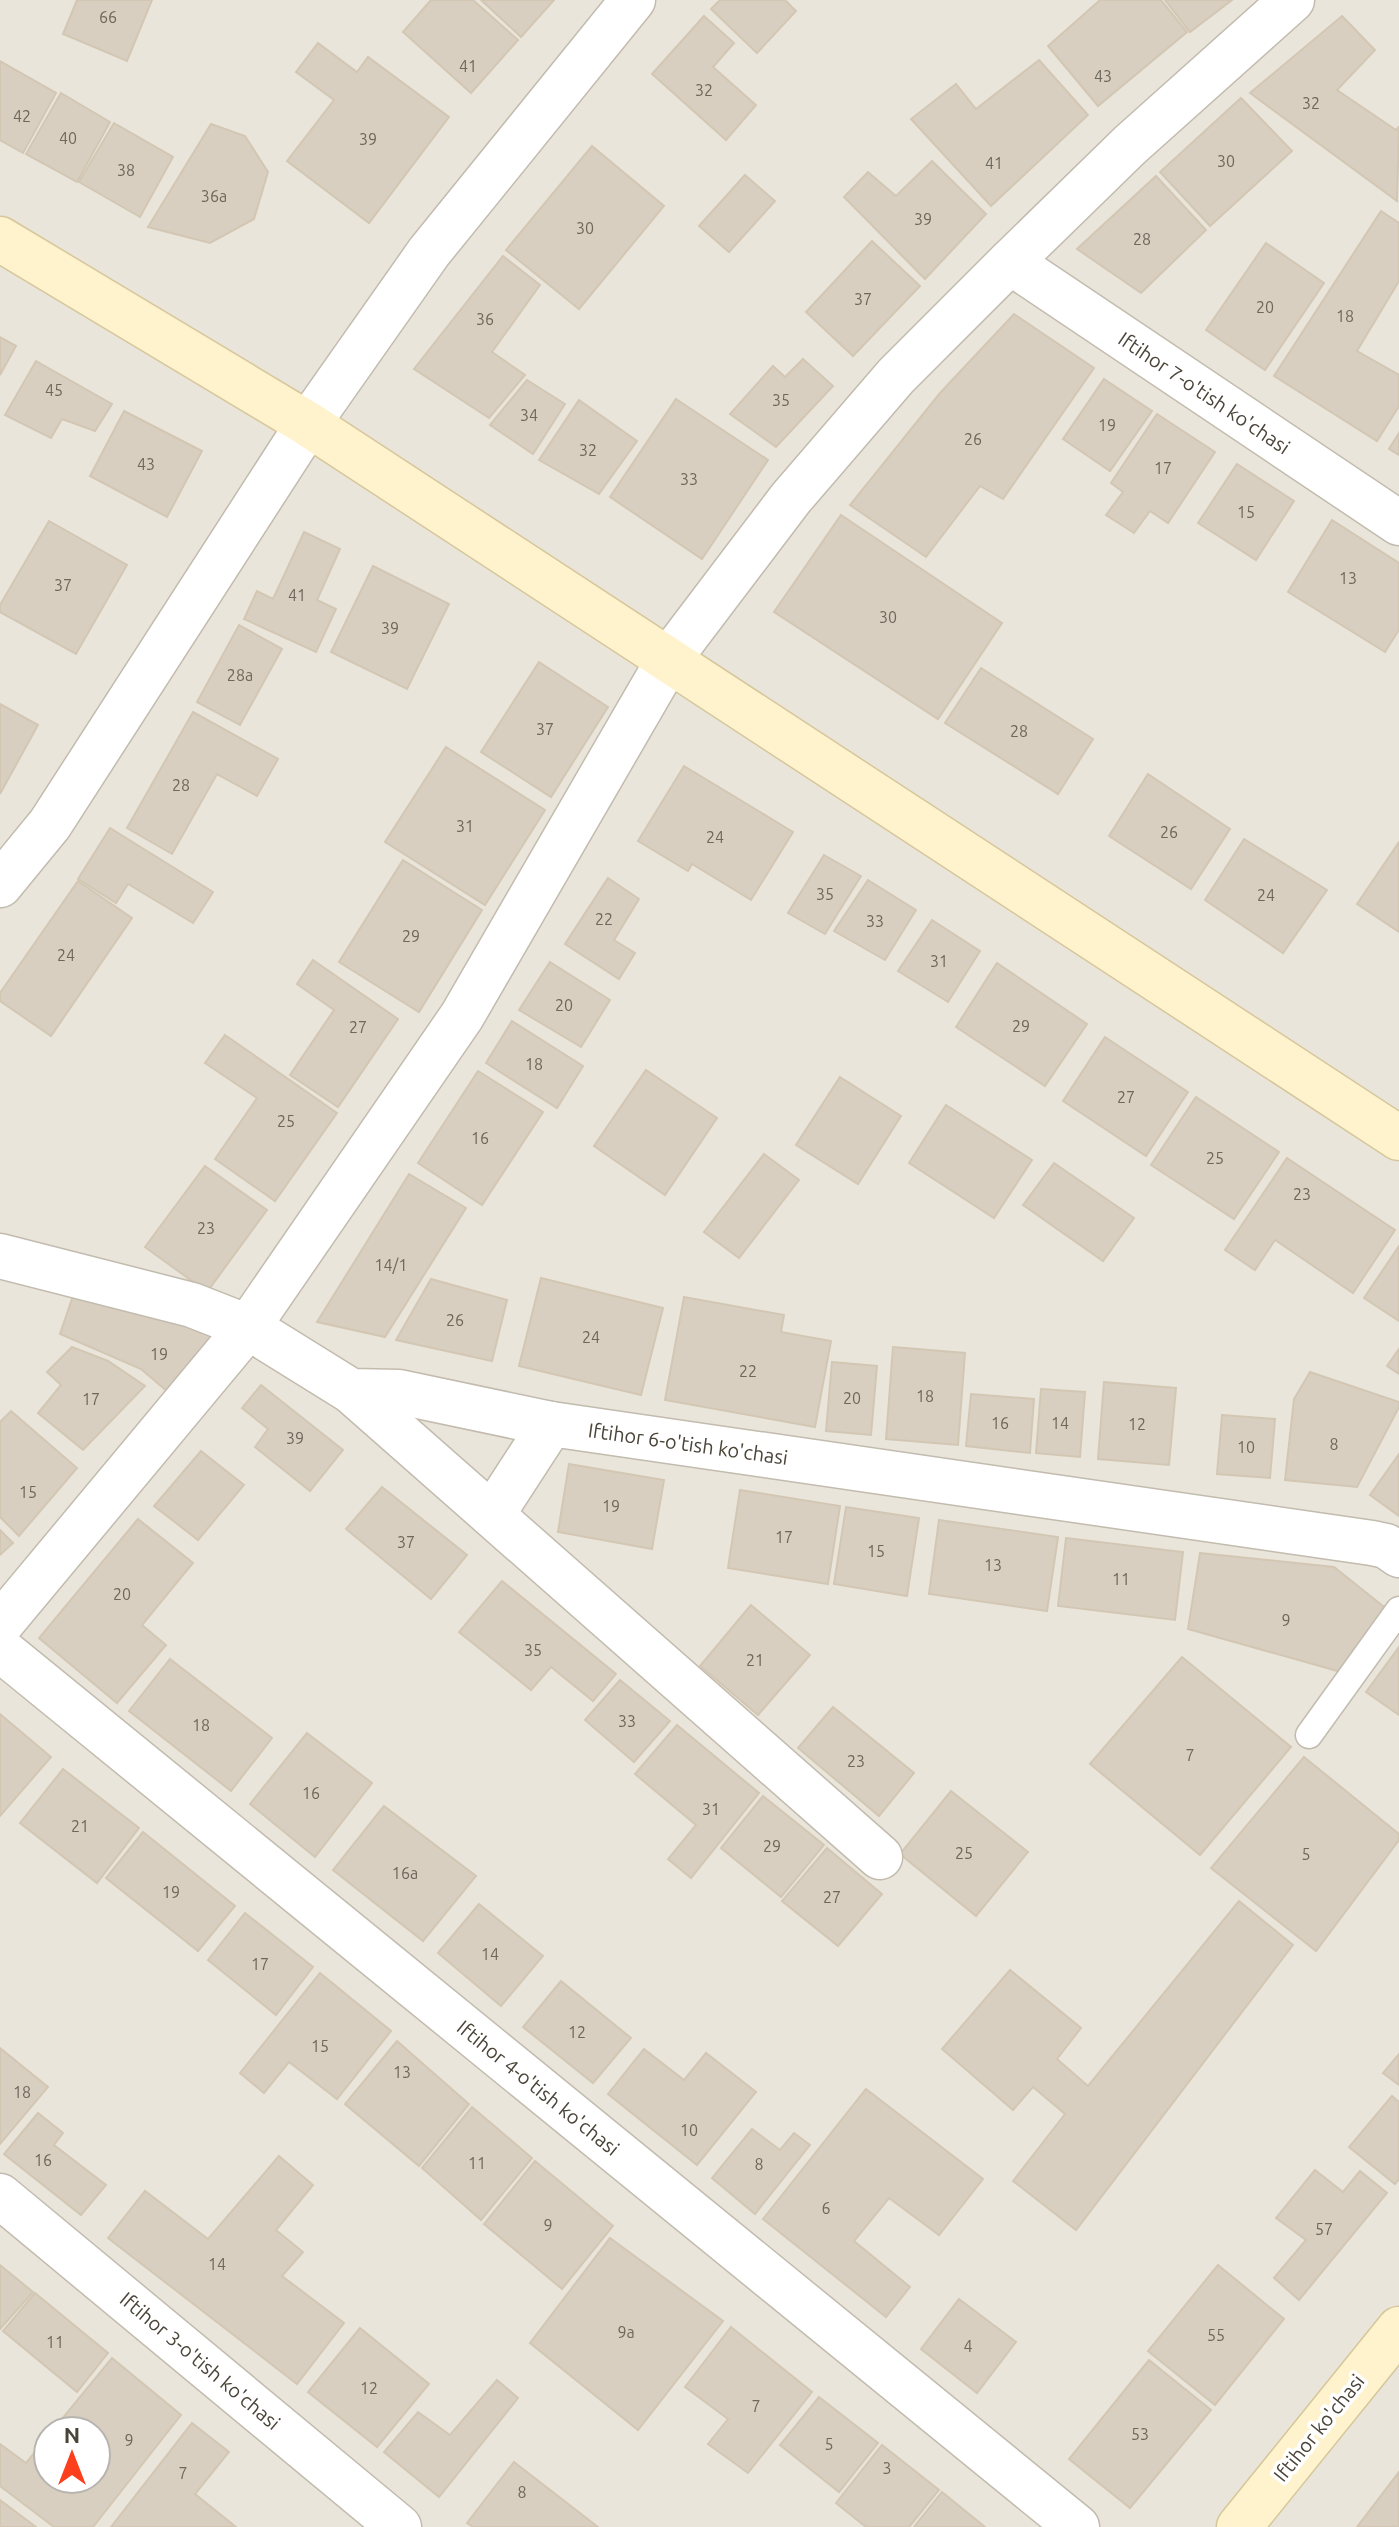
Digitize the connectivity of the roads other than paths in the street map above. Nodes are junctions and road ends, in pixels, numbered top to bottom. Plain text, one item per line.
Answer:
1 (633, 0) edge
2 (1292, 0) edge
3 (0, 239) edge
4 (1010, 262) junction
5 (308, 424) junction
6 (1399, 523) edge
7 (669, 659) junction
8 (0, 885) edge
9 (1399, 1138) edge
10 (0, 1256) edge
11 (248, 1327) junction
12 (351, 1391) junction
13 (551, 1424) junction
14 (492, 1515) junction
15 (1399, 1555) edge
16 (1399, 1610) edge
17 (0, 1625) edge
18 (0, 1649) edge
19 (1309, 1735) dead end
20 (880, 1857) dead end
21 (0, 2196) edge
22 (1399, 2329) edge
23 (399, 2527) edge
24 (1077, 2527) edge
25 (1239, 2527) edge

1 - 5 street
2 - 4 street
3 - 5 street
4 - 6 street, Iftihor 7-o'tish ko'chasi
4 - 7 street
5 - 7 street
5 - 8 street
7 - 9 street
7 - 11 street
10 - 11 street
11 - 12 street
11 - 17 street
12 - 13 street, Iftihor 6-o'tish ko'chasi
12 - 14 street
13 - 14 street
13 - 15 street, Iftihor 6-o'tish ko'chasi
14 - 20 street
16 - 19 lane
18 - 24 street, Iftihor 4-o'tish ko'chasi
21 - 23 street, Iftihor 3-o'tish ko'chasi
22 - 25 street, Iftihor ko'chasi

